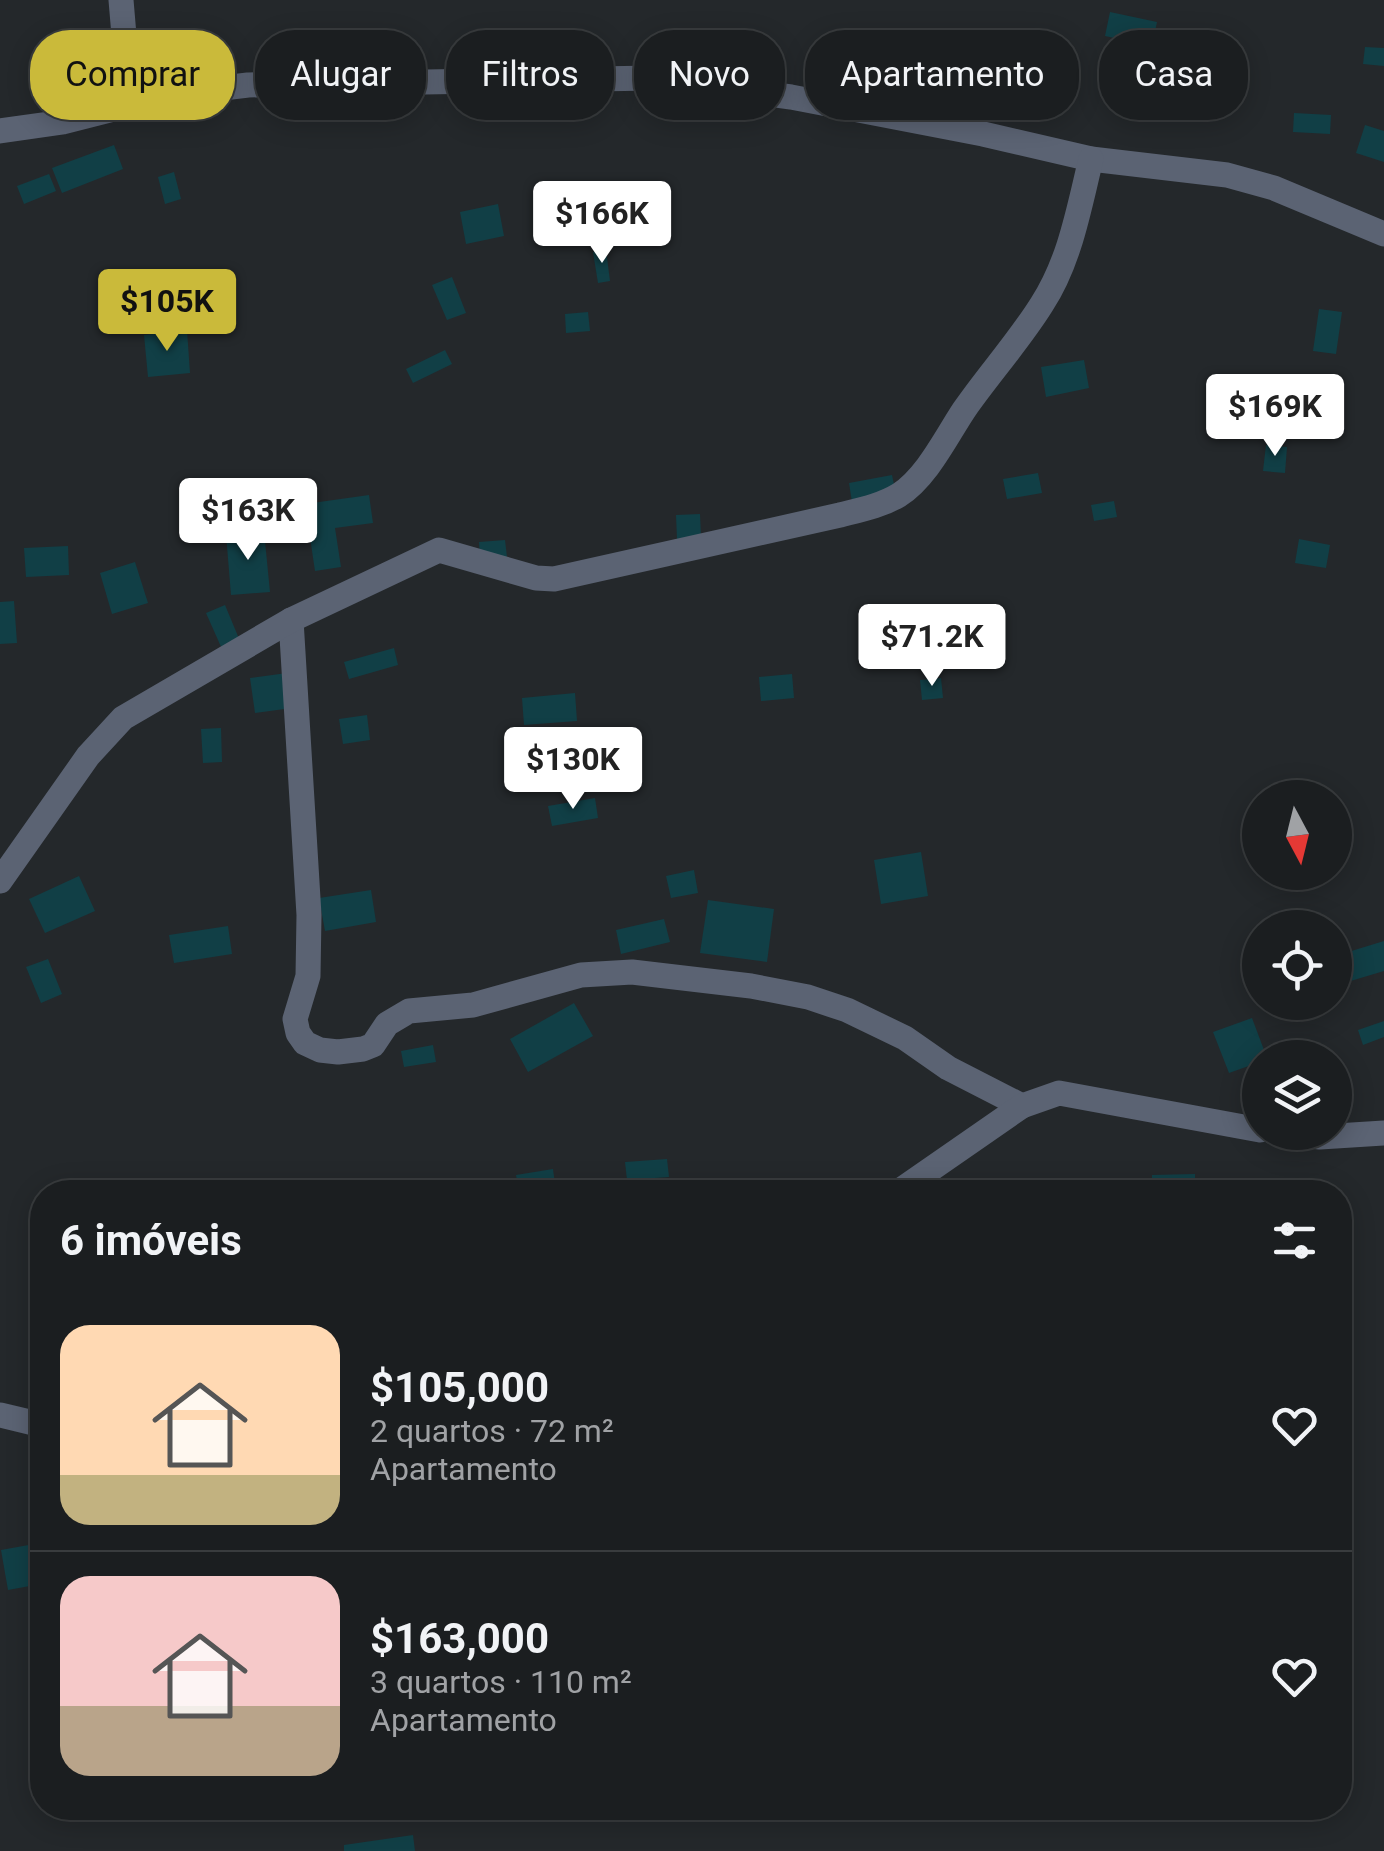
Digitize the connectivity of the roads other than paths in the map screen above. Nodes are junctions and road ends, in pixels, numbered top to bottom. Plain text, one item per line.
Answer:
1 (121, 0) edge
2 (124, 30) edge
3 (235, 87) edge
4 (71, 120) edge
5 (0, 131) edge
6 (1091, 159) junction
7 (1384, 234) edge
8 (291, 620) junction
9 (0, 881) edge
10 (1022, 1106) junction
11 (1242, 1127) edge
12 (1384, 1133) edge
13 (1352, 1135) edge
14 (915, 1180) edge
15 (3, 1419) edge
16 (30, 1422) edge

1 - 2 street
3 - 6 street
4 - 5 street
6 - 7 street
6 - 8 street
8 - 9 street
8 - 10 street
10 - 11 street
10 - 14 street
12 - 13 street
15 - 16 street

